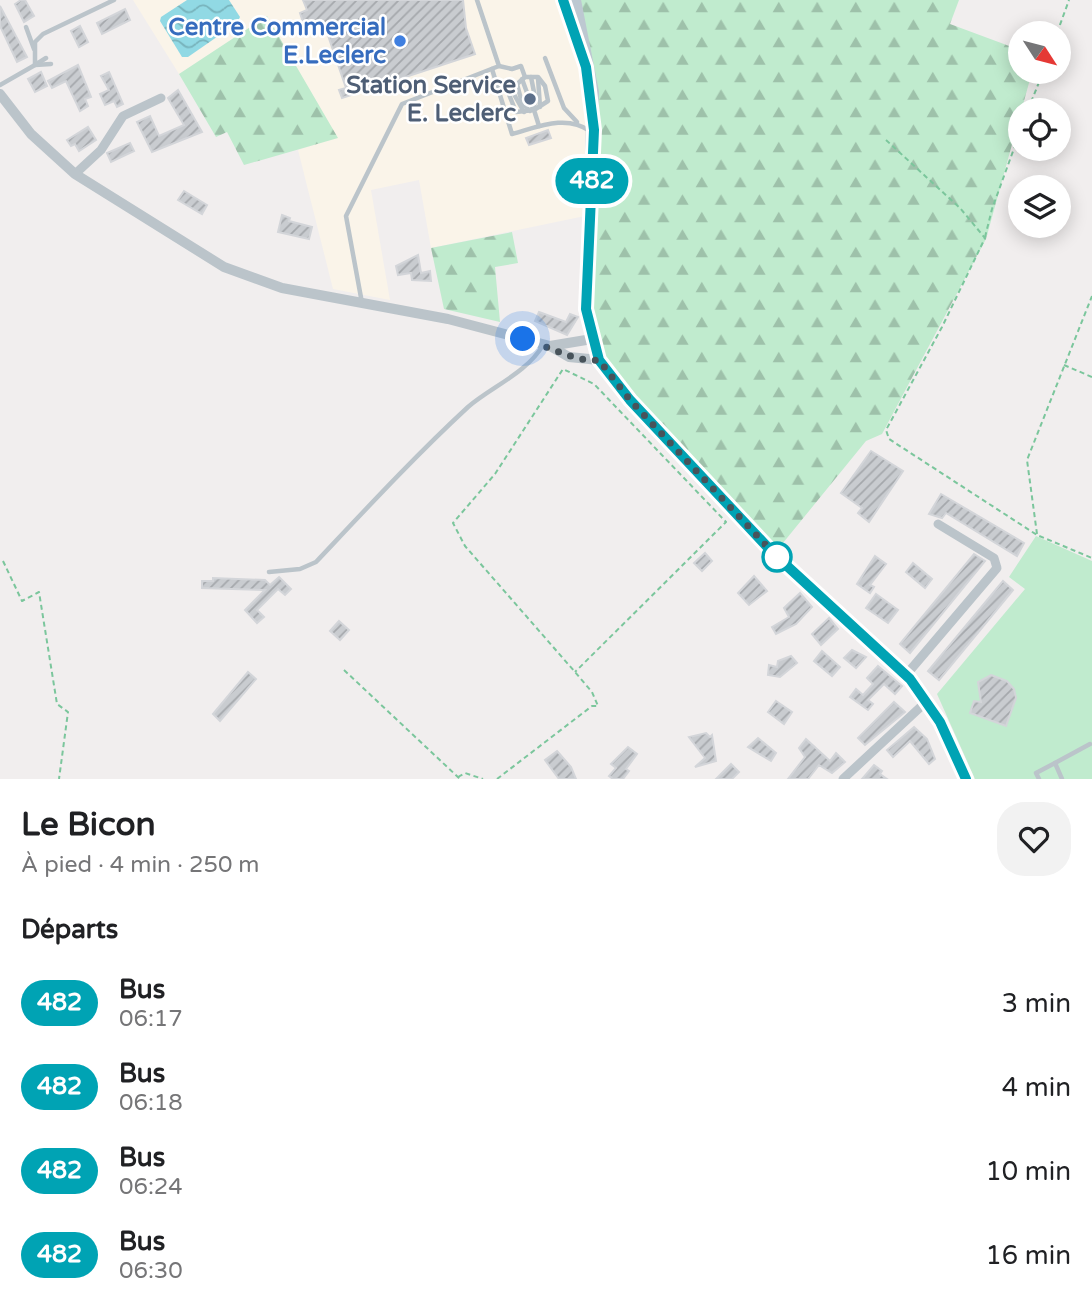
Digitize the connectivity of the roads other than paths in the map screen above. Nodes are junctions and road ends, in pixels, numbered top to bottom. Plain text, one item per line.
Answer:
1 (114, 0) edge
2 (477, 0) edge
3 (563, 0) edge
4 (573, 0) edge
5 (26, 27) dead end
6 (34, 49) junction
7 (47, 58) dead end
8 (545, 58) dead end
9 (51, 64) dead end
10 (35, 65) junction
11 (499, 66) junction
12 (492, 69) junction
13 (526, 77) junction
14 (517, 83) junction
15 (0, 85) edge
16 (0, 94) edge
17 (161, 98) dead end
18 (530, 111) junction
19 (577, 123) junction
20 (540, 127) junction
21 (593, 132) junction
22 (75, 174) junction
23 (362, 303) junction
24 (592, 339) junction
25 (546, 345) junction
26 (599, 360) junction
27 (938, 524) dead end
28 (269, 572) dead end
29 (906, 674) junction
30 (927, 701) junction
31 (1090, 744) edge
32 (1055, 763) junction
33 (843, 779) edge
34 (966, 779) edge
35 (1039, 779) edge
36 (1062, 779) edge

1 - 6 lane
2 - 11 lane
3 - 21 main road
4 - 21 main road
5 - 6 lane
6 - 10 lane
7 - 10 lane
8 - 19 lane
9 - 10 lane
10 - 15 lane
11 - 12 lane
11 - 13 lane
12 - 20 lane
12 - 23 lane
13 - 14 lane
13 - 18 lane
13 - 18 lane
13 - 18 lane
14 - 18 lane
14 - 18 lane
16 - 22 street
17 - 22 street
18 - 20 lane
19 - 20 lane
19 - 21 lane
21 - 24 main road
22 - 23 street
23 - 25 street
24 - 25 street
24 - 26 main road
25 - 26 street
25 - 28 lane
26 - 29 main road
27 - 29 street
29 - 30 main road
30 - 33 street
30 - 34 main road
31 - 32 lane
32 - 35 lane
32 - 36 lane

